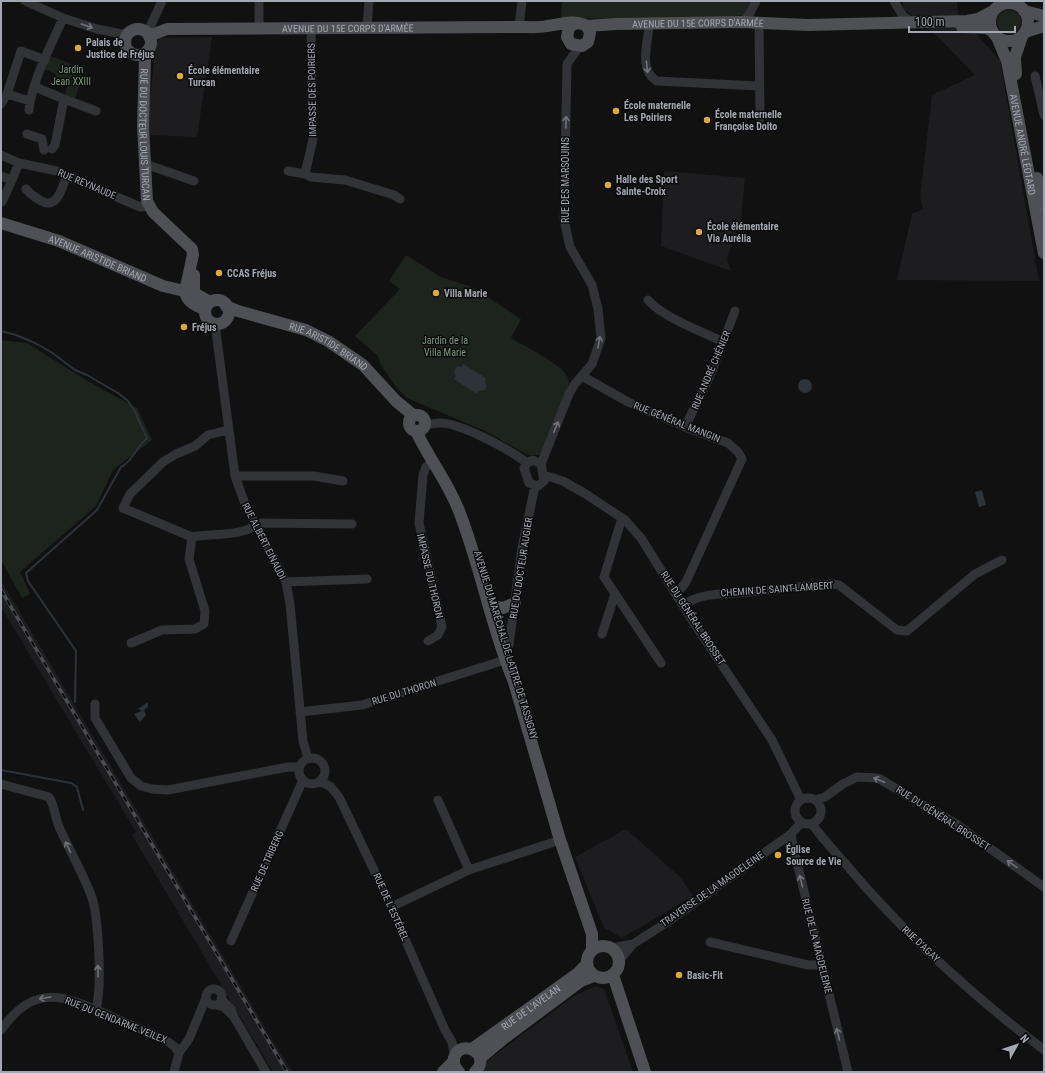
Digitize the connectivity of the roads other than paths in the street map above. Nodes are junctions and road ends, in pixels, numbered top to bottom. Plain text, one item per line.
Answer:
1 (25, 1) edge
2 (162, 1) edge
3 (259, 1) edge
4 (370, 1) edge
5 (522, 1) edge
6 (756, 1) edge
7 (894, 1) edge
8 (1021, 6) edge
9 (996, 7) edge
10 (1044, 16) edge
11 (63, 18) junction
12 (153, 20) junction
13 (742, 22) junction
14 (912, 22) junction
15 (758, 25) junction
16 (865, 25) junction
17 (1044, 26) edge
18 (366, 27) junction
19 (519, 27) junction
20 (547, 27) junction
21 (650, 28) junction
22 (259, 29) junction
23 (311, 29) junction
24 (584, 29) junction
25 (162, 30) junction
26 (566, 34) junction
27 (995, 34) junction
28 (1023, 34) junction
29 (127, 35) junction
30 (147, 42) junction
31 (579, 47) junction
32 (45, 60) junction
33 (1035, 76) dead end
34 (758, 86) junction
35 (35, 87) junction
36 (7, 94) junction
37 (64, 99) junction
38 (1, 104) edge
39 (96, 111) dead end
40 (1044, 116) edge
41 (760, 118) dead end
42 (27, 134) dead end
43 (1, 155) edge
44 (19, 163) junction
45 (148, 165) junction
46 (288, 171) dead end
47 (305, 174) junction
48 (67, 175) junction
49 (1, 176) edge
50 (12, 180) junction
51 (194, 181) dead end
52 (26, 189) dead end
53 (400, 199) dead end
54 (1, 202) edge
55 (149, 206) junction
56 (1044, 208) edge
57 (1, 223) edge
58 (1, 228) edge
59 (1044, 253) edge
60 (190, 296) junction
61 (648, 300) dead end
62 (208, 306) junction
63 (735, 311) dead end
64 (227, 312) junction
65 (216, 324) junction
66 (723, 342) junction
67 (582, 376) junction
68 (416, 422) junction
69 (685, 428) junction
70 (228, 430) junction
71 (434, 461) junction
72 (527, 463) junction
73 (541, 464) junction
74 (544, 475) junction
75 (235, 476) junction
76 (343, 481) dead end
77 (535, 486) junction
78 (622, 518) junction
79 (352, 524) dead end
80 (256, 526) junction
81 (192, 537) junction
82 (1002, 560) dead end
83 (367, 579) dead end
84 (286, 582) junction
85 (615, 594) junction
86 (676, 594) junction
87 (515, 603) junction
88 (683, 605) junction
89 (494, 606) junction
90 (602, 634) dead end
91 (428, 641) dead end
92 (131, 643) dead end
93 (505, 655) junction
94 (661, 663) dead end
95 (94, 704) dead end
96 (300, 712) junction
97 (308, 758) junction
98 (299, 767) junction
99 (303, 780) junction
100 (320, 781) junction
101 (1, 784) edge
102 (438, 800) dead end
103 (801, 800) junction
104 (815, 800) junction
105 (803, 823) junction
106 (812, 824) junction
107 (792, 834) junction
108 (560, 840) junction
109 (575, 867) junction
110 (469, 870) junction
111 (1044, 887) edge
112 (391, 907) junction
113 (231, 941) dead end
114 (710, 942) dead end
115 (633, 944) junction
116 (603, 948) junction
117 (619, 961) junction
118 (587, 964) junction
119 (822, 965) junction
120 (604, 976) junction
121 (96, 1010) junction
122 (1, 1030) edge
123 (190, 1036) junction
124 (172, 1043) junction
125 (1044, 1050) edge
126 (179, 1052) junction
127 (464, 1057) edge
128 (174, 1072) edge
129 (266, 1072) edge
130 (443, 1072) edge
131 (475, 1072) edge
132 (641, 1072) edge
133 (645, 1072) edge
134 (848, 1072) edge

1 - 11 street
2 - 12 street
3 - 22 street
4 - 18 street
5 - 19 street
6 - 13 street
7 - 14 street
8 - 9 main road
8 - 10 main road
8 - 28 main road
9 - 14 main road, AVENUE DU 15E CORPS D'ARMÉE
9 - 27 main road
11 -> 29 street
11 - 32 street
12 - 25 street
12 - 30 street
13 - 15 main road, AVENUE DU 15E CORPS D'ARMÉE
13 - 24 main road, AVENUE DU 15E CORPS D'ARMÉE
14 - 16 main road, AVENUE DU 15E CORPS D'ARMÉE
15 - 16 main road, AVENUE DU 15E CORPS D'ARMÉE
15 - 21 main road, AVENUE DU 15E CORPS D'ARMÉE
15 - 34 street
16 - 27 main road, AVENUE DU 15E CORPS D'ARMÉE
17 - 28 main road
18 - 19 main road, AVENUE DU 15E CORPS D'ARMÉE
18 - 23 main road, AVENUE DU 15E CORPS D'ARMÉE
19 - 20 main road, AVENUE DU 15E CORPS D'ARMÉE
20 - 24 main road, AVENUE DU 15E CORPS D'ARMÉE
20 - 26 main road, AVENUE DU 15E CORPS D'ARMÉE
21 - 24 main road, AVENUE DU 15E CORPS D'ARMÉE
21 -> 34 street
22 - 23 main road, AVENUE DU 15E CORPS D'ARMÉE
22 - 25 main road, AVENUE DU 15E CORPS D'ARMÉE
23 - 47 street, IMPASSE DES POIRIERS
24 - 26 main road
24 - 31 main road
25 - 30 main road, AVENUE DU 15E CORPS D'ARMÉE
26 - 31 main road
27 - 28 main road
27 - 59 main road, AVENUE ANDRÉ LÉOTARD
28 - 56 main road, AVENUE ANDRÉ LÉOTARD
29 - 30 main road, AVENUE DU 15E CORPS D'ARMÉE
29 - 30 main road
30 - 45 main road, RUE DU DOCTEUR LOUIS TURCAN
30 - 55 main road, RUE DU DOCTEUR LOUIS TURCAN
67 -> 31 street, RUE DES MARSOUINS
32 - 35 street
32 - 36 street
33 - 40 street
34 - 41 street
35 - 36 street
35 - 37 street
36 - 38 street
37 - 39 street
37 - 42 street
43 - 44 street, RUE REYNAUDE
44 - 48 street, RUE REYNAUDE
44 - 50 street
45 - 51 street
45 - 60 main road, RUE DU DOCTEUR LOUIS TURCAN
46 - 47 street
47 - 53 street
48 - 52 street
48 - 55 street, RUE REYNAUDE
49 - 50 street
50 - 54 street
55 - 60 main road, RUE DU DOCTEUR LOUIS TURCAN
57 - 60 main road, AVENUE ARISTIDE BRIAND
58 - 60 main road, AVENUE ARISTIDE BRIAND
60 - 62 main road
61 - 66 street
62 - 64 main road
62 - 65 main road
63 - 66 street, RUE ANDRÉ CHÉNIER
64 - 65 main road
64 - 68 main road, RUE ARISTIDE BRIAND
64 - 68 main road, RUE ARISTIDE BRIAND
65 - 70 street, RUE ALBERT EINAUDI
66 - 69 street, RUE ANDRÉ CHÉNIER
67 - 69 street, RUE GÉNÉRAL MANGIN
73 -> 67 street
68 - 71 main road, AVENUE DU MARÉCHAL DE LATTRE DE TASSIGNY
68 - 72 street
68 - 89 main road, AVENUE DU MARÉCHAL DE LATTRE DE TASSIGNY
69 - 86 street, RUE GÉNÉRAL MANGIN
70 - 75 street, RUE ALBERT EINAUDI
70 - 81 street
71 - 91 street, IMPASSE DU THORON
71 - 93 main road, AVENUE DU MARÉCHAL DE LATTRE DE TASSIGNY
72 - 73 street
72 - 77 street
73 - 74 street
74 - 77 street
74 - 78 street, RUE DU GÉNÉRAL BROSSET
75 - 76 street
75 - 80 street, RUE ALBERT EINAUDI
77 - 87 street, RUE DU DOCTEUR AUGIER
78 - 85 street
78 - 86 street, RUE DU GÉNÉRAL BROSSET
79 - 80 street
80 - 81 street
80 - 84 street, RUE ALBERT EINAUDI
81 - 92 street
82 - 88 street, CHEMIN DE SAINT-LAMBERT
83 - 84 street
84 - 96 street, RUE ALBERT EINAUDI
85 - 90 street
85 - 94 street
86 - 88 street, RUE DU GÉNÉRAL BROSSET
87 - 89 main road
87 - 93 street, RUE DU DOCTEUR AUGIER
88 - 103 street, RUE DU GÉNÉRAL BROSSET
89 - 93 main road, AVENUE DU MARÉCHAL DE LATTRE DE TASSIGNY
93 - 96 street, RUE DU THORON
93 - 108 main road, AVENUE DU MARÉCHAL DE LATTRE DE TASSIGNY
93 - 109 main road, AVENUE DU MARÉCHAL DE LATTRE DE TASSIGNY
95 - 98 street
96 - 97 street, RUE ALBERT EINAUDI
97 - 98 street
97 - 100 street
98 - 99 street
99 - 100 street
99 - 113 street, RUE DE TRIBERG
100 - 112 street, RUE DE L'ESTÉREL
121 -> 101 street
102 - 110 street
103 - 104 street
103 - 105 street
104 - 106 street
111 -> 104 street, RUE DU GÉNÉRAL BROSSET
105 - 106 street
105 - 107 street
106 - 125 street, RUE D'AGAY
107 - 115 street, TRAVERSE DE LA MAGDELEINE
119 -> 107 street, RUE DE LA MAGDELEINE
108 - 109 street, AVENUE DU MARÉCHAL DE LATTRE DE TASSIGNY
108 - 110 street
108 - 116 main road, AVENUE DU MARÉCHAL DE LATTRE DE TASSIGNY
109 - 116 main road, AVENUE DU MARÉCHAL DE LATTRE DE TASSIGNY
110 - 112 street
112 - 127 street, RUE DE L'ESTÉREL
114 - 119 street
115 - 116 street, TRAVERSE DE LA MAGDELEINE
115 - 117 street, TRAVERSE DE LA MAGDELEINE
116 - 117 main road, AVENUE DU MARÉCHAL DE LATTRE DE TASSIGNY
116 - 118 main road, AVENUE DU MARÉCHAL DE LATTRE DE TASSIGNY
117 - 120 main road
118 - 120 main road
118 - 127 main road, RUE DE L'AVELAN
134 -> 119 street, RUE DE LA MAGDELEINE
120 - 127 main road, RUE DE L'AVELAN
120 - 132 main road
120 - 133 main road
121 -> 122 street, RUE DU GENDARME VEILEX
121 - 124 street, RUE DU GENDARME VEILEX
123 - 124 street
123 - 126 street
123 - 129 street
124 - 126 street
126 - 128 street
127 - 130 main road, RUE DE L'AVELAN
127 - 131 main road

